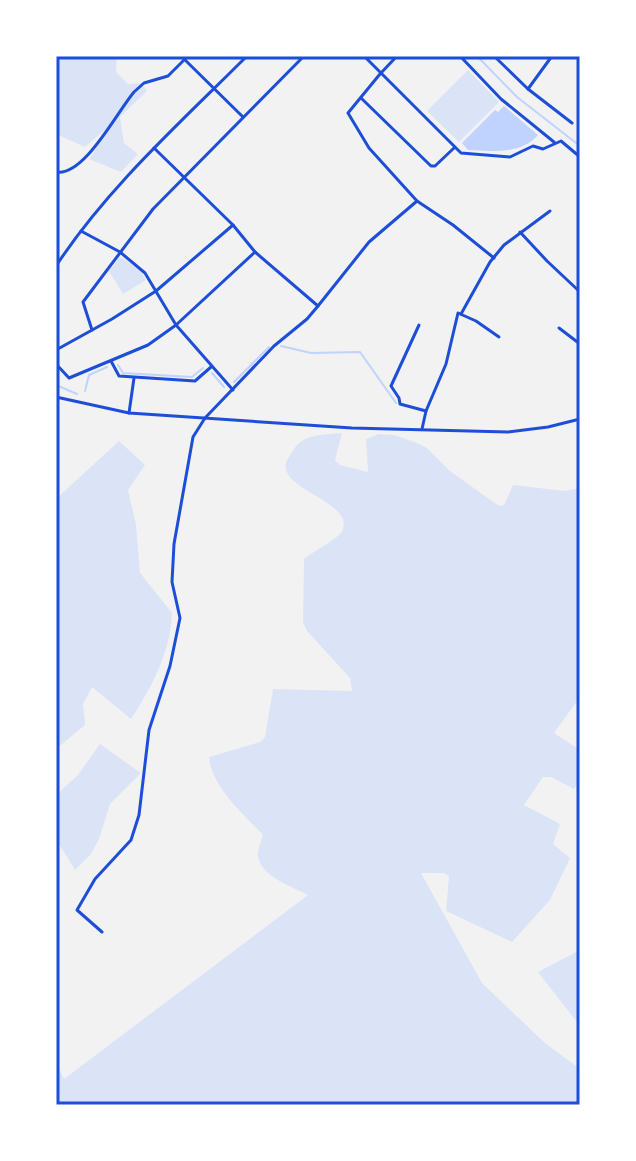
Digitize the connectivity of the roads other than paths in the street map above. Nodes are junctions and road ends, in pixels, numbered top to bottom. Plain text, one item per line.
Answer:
1 (247, 56) edge
2 (304, 56) edge
3 (364, 56) edge
4 (397, 56) edge
5 (460, 56) edge
6 (494, 56) edge
7 (552, 56) edge
8 (184, 57) edge
9 (381, 73) junction
10 (214, 89) junction
11 (528, 89) junction
12 (361, 98) junction
13 (243, 117) junction
14 (572, 123) dead end
15 (555, 144) junction
16 (454, 147) junction
17 (154, 148) junction
18 (580, 157) edge
19 (56, 172) edge
20 (183, 177) junction
21 (417, 201) junction
22 (550, 211) dead end
23 (233, 225) junction
24 (81, 231) junction
25 (520, 232) junction
26 (120, 252) junction
27 (255, 252) junction
28 (494, 258) junction
29 (56, 266) edge
30 (156, 291) junction
31 (580, 292) edge
32 (318, 306) junction
33 (461, 314) junction
34 (176, 325) junction
35 (419, 325) dead end
36 (559, 328) dead end
37 (92, 330) junction
38 (499, 337) dead end
39 (580, 344) edge
40 (56, 350) edge
41 (111, 361) junction
42 (56, 364) edge
43 (211, 367) junction
44 (134, 378) junction
45 (233, 390) junction
46 (56, 397) edge
47 (426, 411) junction
48 (129, 413) junction
49 (205, 418) junction
50 (580, 419) edge
51 (422, 429) junction
52 (102, 932) dead end

1 - 10 street
2 - 13 street
3 - 9 street
4 - 9 street
5 - 15 street
6 - 11 street
7 - 11 street
8 - 10 street
8 - 19 street
9 - 12 street
9 - 16 street
10 - 13 street
10 - 17 street
11 - 14 street
12 - 16 street
12 - 21 street
13 - 20 street
15 - 16 street
15 - 18 street
17 - 20 street
17 - 24 street
20 - 23 street
20 - 26 street
21 - 28 street
21 - 32 street
22 - 25 street
23 - 27 street
23 - 30 street
24 - 26 street
24 - 29 street
25 - 28 street
25 - 31 street
26 - 30 street
26 - 37 street
27 - 32 street
27 - 34 street
28 - 33 street
30 - 34 street
30 - 37 street
32 - 45 street
33 - 38 street
33 - 47 street
34 - 41 street
34 - 43 street
35 - 47 street
36 - 39 street
37 - 40 street
41 - 42 street
41 - 44 street
43 - 44 street
43 - 45 street
44 - 48 street
45 - 49 street
46 - 48 street
47 - 51 street
48 - 49 street
49 - 51 street
49 - 52 street
50 - 51 street

